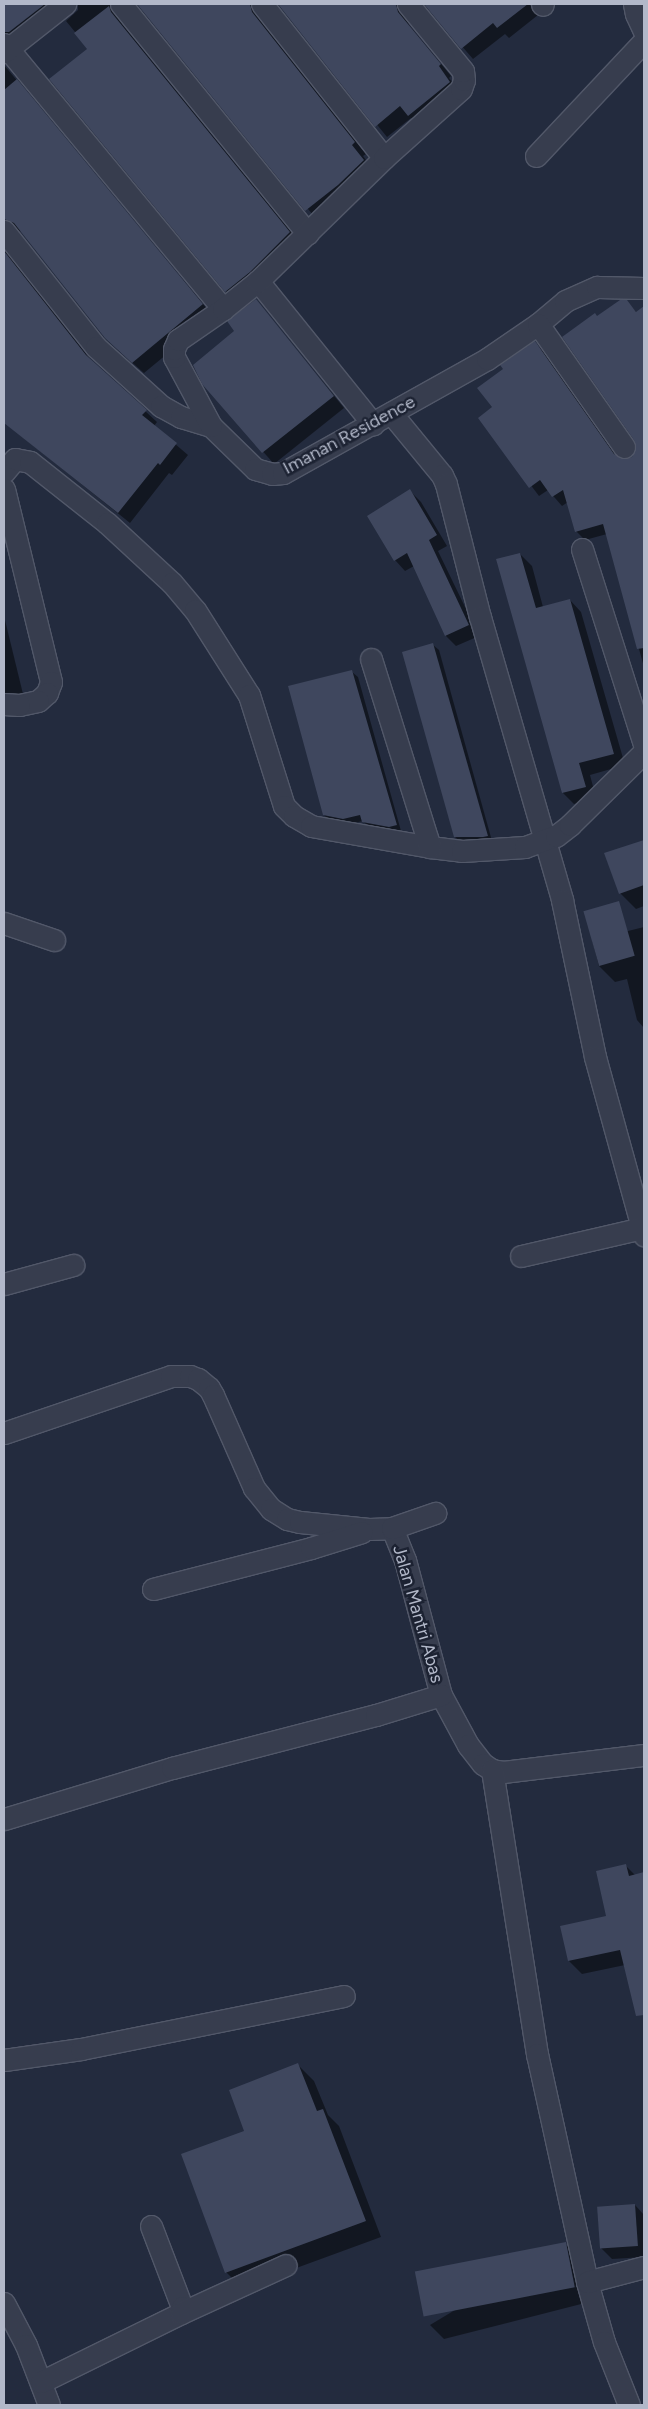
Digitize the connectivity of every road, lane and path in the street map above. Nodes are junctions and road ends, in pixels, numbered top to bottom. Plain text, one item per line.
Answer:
1 (65, 4) edge
2 (121, 4) edge
3 (262, 4) edge
4 (408, 4) edge
5 (634, 4) edge
6 (644, 31) edge
7 (644, 41) edge
8 (5, 48) edge
9 (536, 156) dead end
10 (384, 158) junction
11 (4, 231) edge
12 (308, 234) junction
13 (258, 281) junction
14 (644, 288) edge
15 (223, 309) junction
16 (538, 324) junction
17 (391, 413) junction
18 (373, 424) junction
19 (212, 426) junction
20 (624, 446) dead end
21 (4, 472) edge
22 (4, 489) edge
23 (582, 549) dead end
24 (371, 659) dead end
25 (4, 704) edge
26 (644, 744) edge
27 (644, 752) edge
28 (546, 840) junction
29 (430, 847) junction
30 (4, 923) edge
31 (54, 940) dead end
32 (640, 1199) edge
33 (643, 1231) edge
34 (521, 1256) dead end
35 (73, 1265) dead end
36 (4, 1284) edge
37 (4, 1433) edge
38 (436, 1513) dead end
39 (392, 1528) junction
40 (369, 1529) junction
41 (153, 1589) dead end
42 (441, 1694) junction
43 (644, 1754) edge
44 (492, 1770) junction
45 (4, 1819) edge
46 (344, 1996) dead end
47 (4, 2060) edge
48 (151, 2226) dead end
49 (286, 2265) dead end
50 (644, 2267) edge
51 (587, 2282) junction
52 (4, 2303) edge
53 (181, 2313) junction
54 (41, 2382) junction
55 (49, 2405) edge
56 (629, 2405) edge

1 - 8 street
2 - 12 street
3 - 10 street
4 - 10 street
5 - 6 street
7 - 9 street
8 - 15 street
10 - 12 street
11 - 19 street, Imanan Residence
12 - 13 street
13 - 15 street
13 - 18 street
14 - 16 street, Imanan Residence
15 - 19 street
16 - 17 street, Imanan Residence
16 - 20 street
17 - 18 street, Imanan Residence
17 - 28 street
18 - 19 street, Imanan Residence
21 - 29 street
22 - 25 street
23 - 26 street
24 - 29 street
27 - 28 street
28 - 29 street
28 - 32 street
30 - 31 street
32 - 33 street
33 - 34 street
35 - 36 street
37 - 40 street, Jalan Mantri Abas
38 - 39 street
39 - 40 street, Jalan Mantri Abas
39 - 42 street, Jalan Mantri Abas
40 - 41 street
42 - 44 street, Jalan Mantri Abas
42 - 45 street
43 - 44 street
44 - 51 street
46 - 47 street
48 - 53 street
49 - 53 street
50 - 51 street
51 - 56 street
52 - 54 street
53 - 54 street
54 - 55 street

